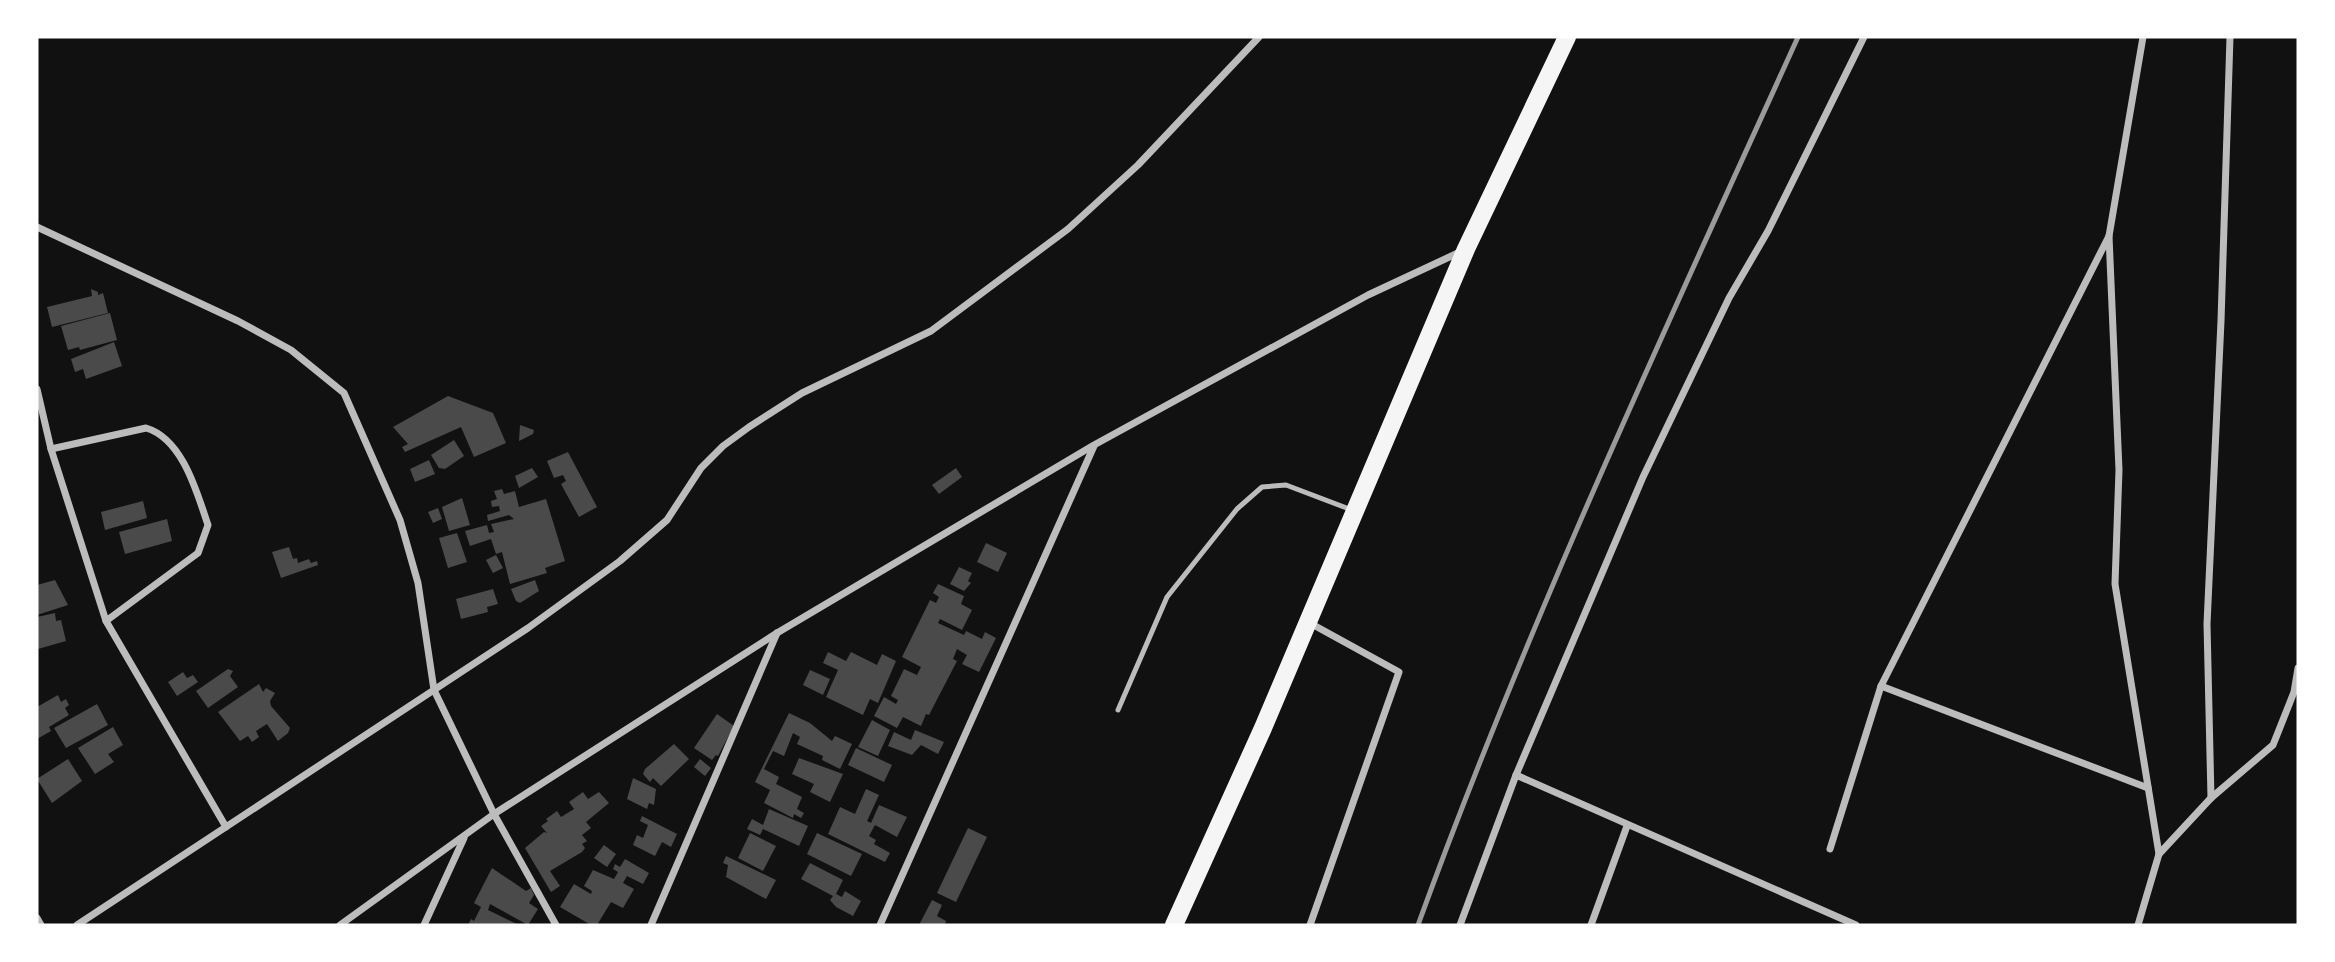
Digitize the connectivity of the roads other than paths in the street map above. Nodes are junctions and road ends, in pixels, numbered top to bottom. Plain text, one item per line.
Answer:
1 (1259, 37) edge
2 (1567, 37) edge
3 (1864, 37) edge
4 (2143, 37) edge
5 (2230, 37) edge
6 (37, 227) edge
7 (2109, 236) junction
8 (1466, 249) junction
9 (37, 389) edge
10 (1094, 445) junction
11 (51, 449) junction
12 (1355, 511) junction
13 (106, 621) junction
14 (1308, 622) junction
15 (777, 633) junction
16 (2298, 668) edge
17 (1881, 686) junction
18 (434, 690) junction
19 (1118, 710) dead end
20 (1517, 775) junction
21 (2148, 788) junction
22 (2211, 799) junction
23 (494, 814) junction
24 (1627, 826) junction
25 (226, 827) junction
26 (464, 837) junction
27 (1830, 849) dead end
28 (2159, 854) junction
29 (37, 918) edge
30 (41, 925) edge
31 (77, 925) edge
32 (340, 925) edge
33 (424, 925) edge
34 (556, 925) edge
35 (651, 925) edge
36 (880, 925) edge
37 (1174, 925) edge
38 (1310, 925) edge
39 (1460, 925) edge
40 (1591, 925) edge
41 (1856, 925) edge
42 (2138, 925) edge

1 - 18 street
2 - 8 main road
3 - 20 street
4 - 7 street
5 - 22 street
6 - 18 street
7 - 17 street
7 - 21 street
8 - 10 street
8 - 12 main road
9 - 11 street
10 - 15 street
10 - 36 street
11 - 13 street
11 - 13 street
12 - 14 main road
12 - 19 lane
13 - 25 street
14 - 37 main road
14 - 38 street
15 - 23 street
15 - 35 street
16 - 22 street
17 - 21 street
17 - 27 street
18 - 23 street
18 - 25 street
20 - 24 street
20 - 39 street
21 - 28 street
22 - 28 street
23 - 26 street
23 - 34 street
24 - 40 street
24 - 41 street
25 - 31 street
26 - 32 street
26 - 33 street
28 - 42 street
29 - 30 street

